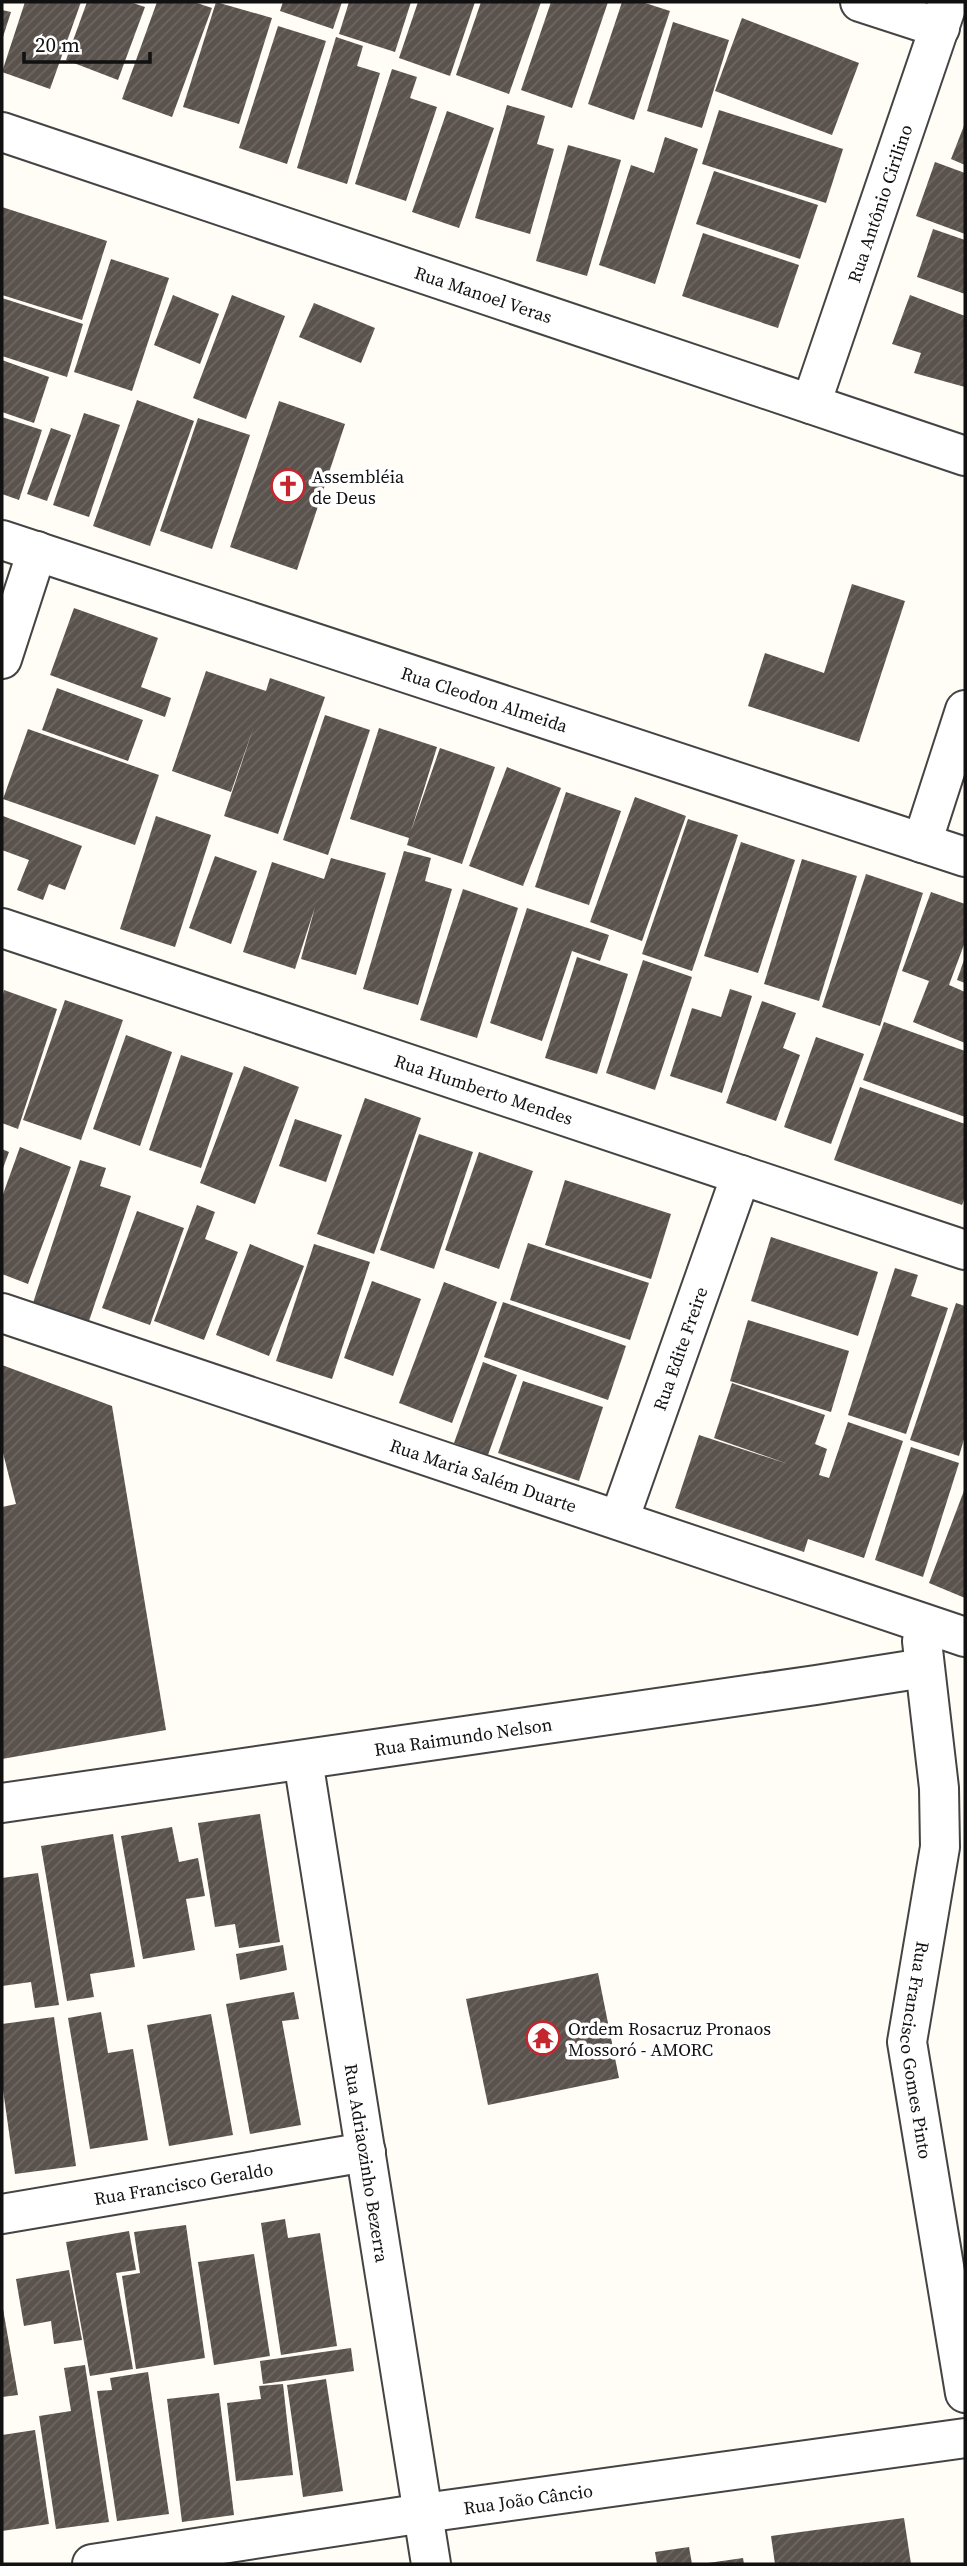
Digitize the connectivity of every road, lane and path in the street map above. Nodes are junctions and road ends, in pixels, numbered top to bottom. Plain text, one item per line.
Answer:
1 (860, 2) edge
2 (944, 15) edge
3 (2, 132) edge
4 (811, 404) junction
5 (965, 456) edge
6 (2, 540) edge
7 (37, 551) junction
8 (2, 659) edge
9 (965, 710) edge
10 (922, 843) junction
11 (965, 857) edge
12 (2, 928) edge
13 (741, 1175) junction
14 (965, 1250) edge
15 (2, 1313) edge
16 (619, 1520) junction
17 (921, 1622) junction
18 (965, 1637) edge
19 (924, 1668) junction
20 (303, 1760) junction
21 (2, 1803) edge
22 (366, 2152) junction
23 (2, 2214) edge
24 (965, 2393) edge
25 (965, 2438) edge
26 (424, 2514) junction
27 (92, 2564) edge
28 (432, 2564) edge

1 - 2 street
2 - 4 street, Rua Antônio Cirilino
3 - 4 street, Rua Manoel Veras
4 - 5 street, Rua Manoel Veras
6 - 7 street, Rua Cleodon Almeida
7 - 8 street
7 - 10 street, Rua Cleodon Almeida
9 - 10 street
10 - 11 street, Rua Cleodon Almeida
12 - 13 street, Rua Humberto Mendes
13 - 14 street, Rua Humberto Mendes
13 - 16 street, Rua Edite Freire
15 - 16 street, Rua Maria Salém Duarte
16 - 17 street, Rua Maria Salém Duarte
17 - 18 street, Rua Maria Salém Duarte
17 - 19 street, Rua Francisco Gomes Pinto
19 - 20 street, Rua Raimundo Nelson
19 - 24 street, Rua Francisco Gomes Pinto
20 - 21 street, Rua Raimundo Nelson
20 - 22 street, Rua Adriaozinho Bezerra
22 - 23 street, Rua Francisco Geraldo
22 - 26 street, Rua Adriaozinho Bezerra
25 - 26 street, Rua João Câncio
26 - 27 street, Rua João Câncio
26 - 28 street, Rua Adriaozinho Bezerra

